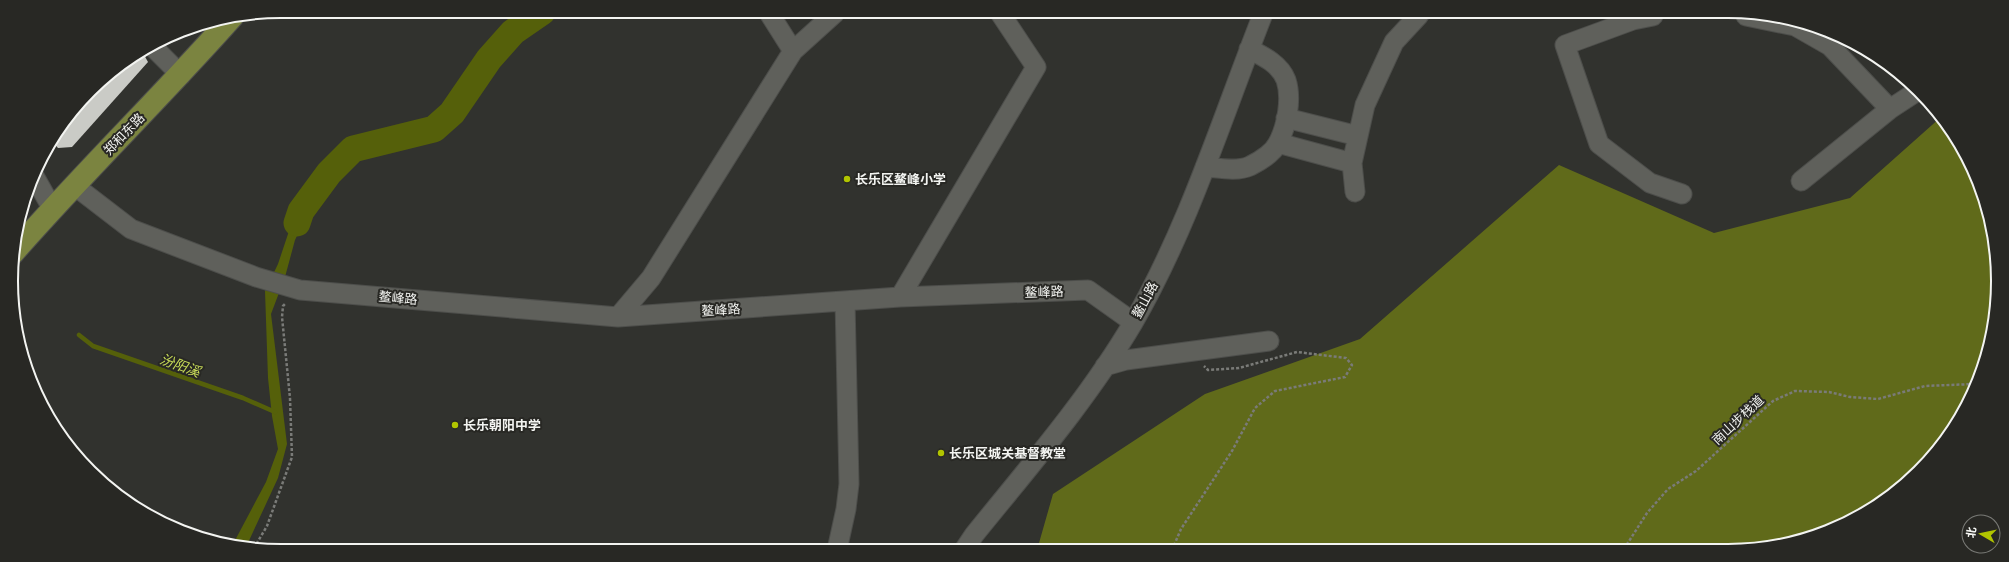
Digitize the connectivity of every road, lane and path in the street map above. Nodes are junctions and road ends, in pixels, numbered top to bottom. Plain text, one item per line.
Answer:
1 (772, 18) edge
2 (829, 18) edge
3 (1003, 18) edge
4 (1261, 18) edge
5 (1416, 18) edge
6 (1643, 18) edge
7 (227, 24) edge
8 (1798, 27) edge
9 (1250, 48) junction
10 (156, 50) edge
11 (793, 51) junction
12 (181, 75) junction
13 (1913, 94) edge
14 (1890, 109) junction
15 (1286, 118) junction
16 (1358, 136) junction
17 (1278, 143) junction
18 (1352, 163) junction
19 (1205, 167) junction
20 (1800, 181) dead end
21 (37, 182) edge
22 (75, 186) junction
23 (1355, 192) dead end
24 (1682, 194) dead end
25 (52, 208) junction
26 (20, 244) edge
27 (296, 289) junction
28 (900, 296) junction
29 (844, 301) junction
30 (618, 317) junction
31 (1133, 322) junction
32 (1269, 341) dead end
33 (1188, 352) junction
34 (1105, 366) junction
35 (1970, 384) edge
36 (257, 543) edge
37 (838, 544) edge
38 (968, 544) edge
39 (1175, 544) edge
40 (1627, 544) edge

1 - 11 street
2 - 11 street
3 - 28 street
4 - 9 street, 鳌山路
5 - 16 street
6 - 24 street
7 - 12 main road, 郑和东路
8 - 14 street
9 - 15 street
9 - 19 street, 鳌山路
10 - 12 street
11 - 30 street
12 - 22 main road, 郑和东路
13 - 14 street
14 - 20 street
15 - 16 street
15 - 17 street
16 - 18 street
17 - 18 street
17 - 19 street
18 - 23 street
19 - 31 street, 鳌山路
21 - 25 street
22 - 25 main road, 郑和东路
22 - 27 street, 鳌峰路
25 - 26 main road, 郑和东路
27 - 30 street, 鳌峰路
27 - 36 path
28 - 29 street, 鳌峰路
28 - 31 street, 鳌峰路
29 - 30 street, 鳌峰路
29 - 37 street
31 - 34 street, 鳌山路
32 - 33 street
33 - 34 street
33 - 39 path
34 - 38 street, 鳌山路
35 - 40 path, 南山步栈道

